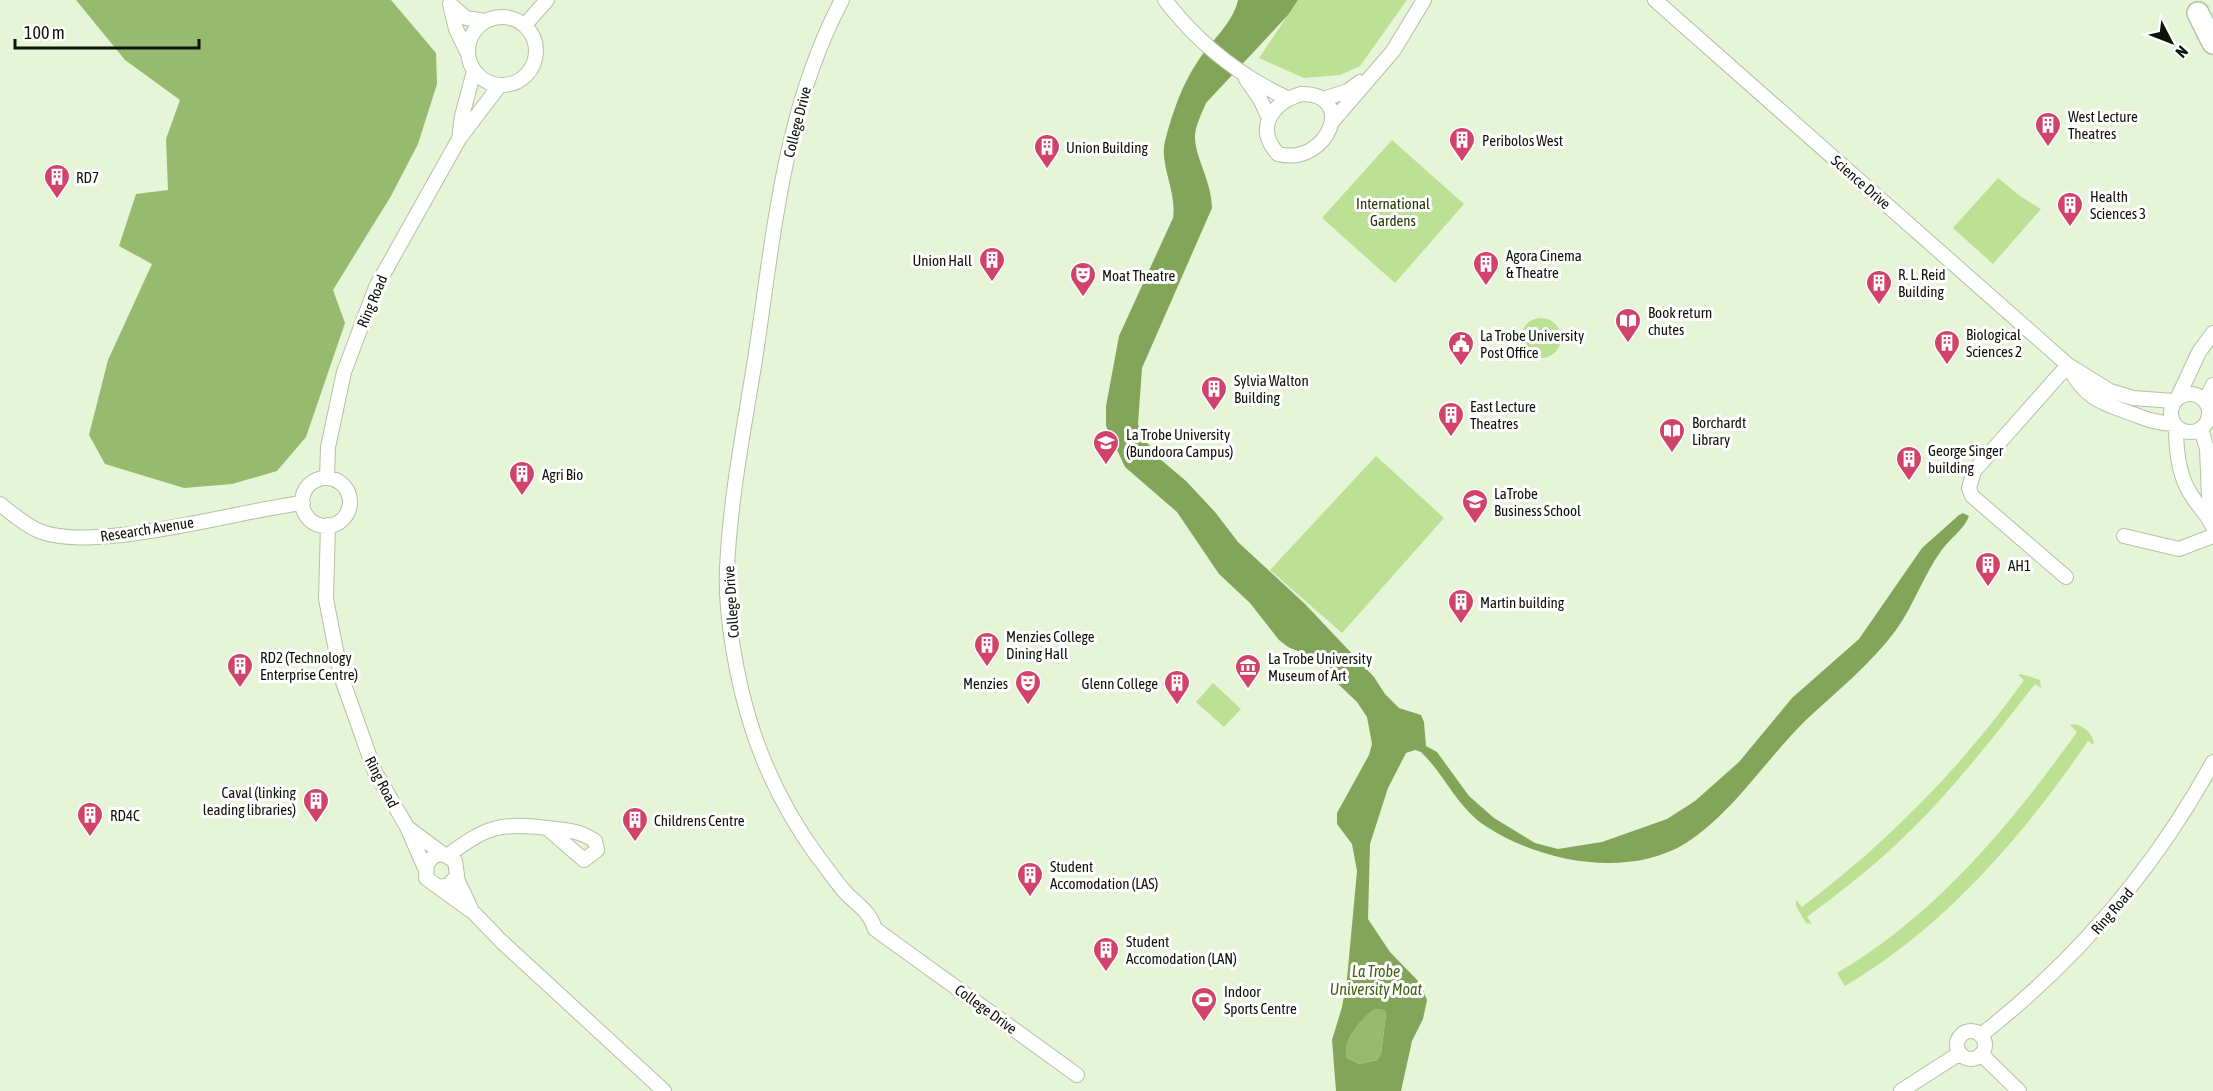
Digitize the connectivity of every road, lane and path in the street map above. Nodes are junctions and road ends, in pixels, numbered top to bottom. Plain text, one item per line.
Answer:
1 (547, 0) edge
2 (842, 0) edge
3 (1165, 0) edge
4 (1424, 0) edge
5 (1655, 0) edge
6 (449, 2) edge
7 (2200, 12) edge
8 (484, 21) junction
9 (525, 25) junction
10 (2213, 43) edge
11 (467, 52) junction
12 (1379, 69) junction
13 (474, 71) junction
14 (1243, 75) junction
15 (500, 85) junction
16 (1287, 98) junction
17 (1323, 99) junction
18 (1269, 118) junction
19 (1332, 122) junction
20 (459, 139) junction
21 (2213, 333) edge
22 (2068, 365) junction
23 (2213, 385) edge
24 (2110, 391) junction
25 (2176, 399) junction
26 (2205, 401) junction
27 (2103, 404) junction
28 (2175, 425) junction
29 (2201, 429) junction
30 (327, 478) junction
31 (303, 503) junction
32 (0, 504) edge
33 (2211, 524) edge
34 (328, 525) junction
35 (2124, 536) dead end
36 (2213, 536) edge
37 (2066, 577) dead end
38 (2213, 762) edge
39 (407, 827) junction
40 (548, 828) dead end
41 (479, 835) junction
42 (445, 855) junction
43 (425, 868) junction
44 (457, 874) junction
45 (439, 887) junction
46 (472, 911) junction
47 (1981, 1035) junction
48 (1960, 1053) junction
49 (1981, 1054) junction
50 (1077, 1075) dead end
51 (664, 1091) edge
52 (1901, 1091) edge
53 (2019, 1091) edge

1 - 9 street
2 - 50 street, College Drive
3 - 14 street
4 - 12 street
5 - 22 street, Science Drive
6 - 8 street
6 - 11 street
7 - 10 main road
8 - 9 street
8 - 11 street
9 - 15 street
11 - 13 street
12 - 17 street
12 - 19 street
13 - 15 street
13 - 20 street, Ring Road
14 - 16 street
14 - 18 street
15 - 20 street, Ring Road
16 - 17 street
16 - 18 street
17 - 19 street
18 - 19 street
20 - 30 street, Ring Road
21 - 25 street
22 - 24 street, Science Drive
22 - 27 street, Science Drive
22 - 37 street
23 - 26 street
24 - 25 street, Science Drive
24 - 27 street
25 - 26 street
25 - 28 street
26 - 29 street
27 - 28 street, Science Drive
28 - 29 street
28 - 33 street
29 - 33 street
30 - 31 street
30 - 34 street
31 - 32 street, Research Avenue
31 - 34 street
34 - 39 street, Ring Road
35 - 36 street
38 - 47 street, Ring Road
39 - 42 street, Ring Road
39 - 43 street, Ring Road
40 - 41 street
41 - 42 street
41 - 44 street
42 - 43 street
42 - 44 street
43 - 45 street
44 - 45 street
44 - 46 street
45 - 46 street
46 - 51 street
47 - 48 street
47 - 49 street
48 - 49 street
48 - 52 street
49 - 53 street

